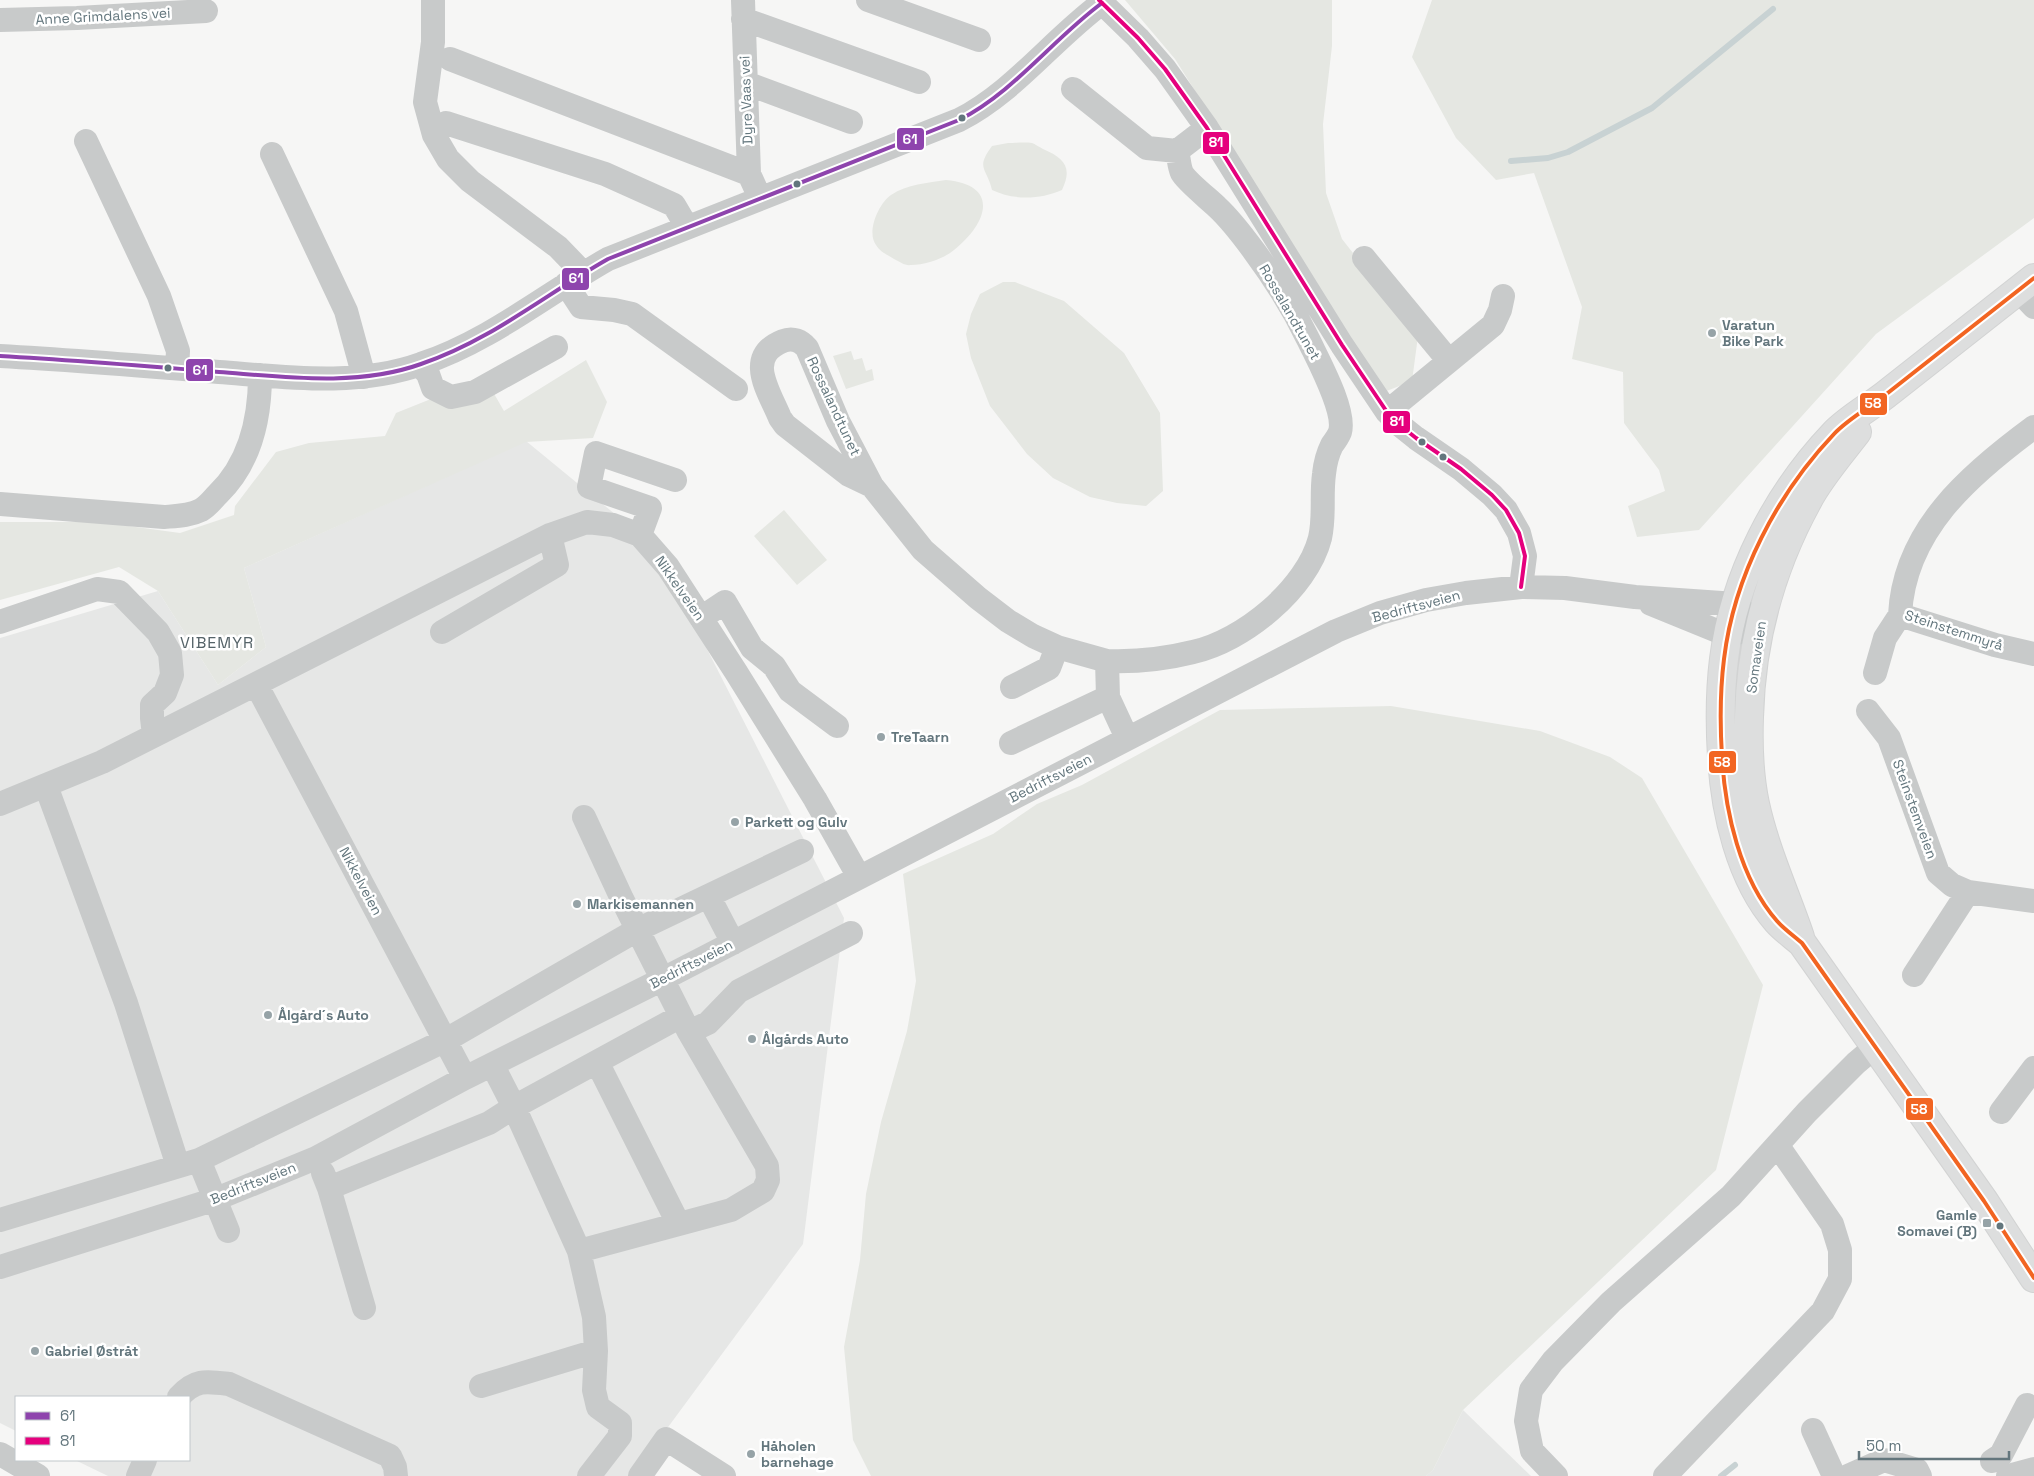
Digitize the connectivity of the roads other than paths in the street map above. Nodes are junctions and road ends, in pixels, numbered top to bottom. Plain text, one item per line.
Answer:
1 (433, 0) edge
2 (868, 0) edge
3 (1100, 2) edge
4 (76, 9) edge
5 (743, 9) edge
6 (206, 11) dead end
7 (0, 20) edge
8 (979, 40) dead end
9 (450, 59) dead end
10 (919, 82) dead end
11 (746, 83) junction
12 (1074, 89) dead end
13 (852, 122) dead end
14 (446, 123) dead end
15 (1207, 128) junction
16 (86, 141) dead end
17 (1177, 151) junction
18 (272, 154) dead end
19 (749, 174) junction
20 (760, 198) junction
21 (687, 227) junction
22 (1364, 258) dead end
23 (574, 278) junction
24 (2029, 292) edge
25 (1502, 296) dead end
26 (556, 347) dead end
27 (0, 356) edge
28 (1449, 361) junction
29 (420, 365) junction
30 (177, 368) junction
31 (260, 375) junction
32 (364, 377) junction
33 (736, 389) dead end
34 (1884, 397) junction
35 (1387, 412) junction
36 (2034, 427) edge
37 (675, 480) dead end
38 (872, 486) junction
39 (0, 504) edge
40 (550, 535) junction
41 (640, 535) junction
42 (1522, 587) junction
43 (1635, 597) junction
44 (1736, 604) junction
45 (1900, 615) junction
46 (701, 618) junction
47 (0, 622) edge
48 (1759, 628) junction
49 (442, 632) dead end
50 (1728, 635) junction
51 (1057, 648) junction
52 (2034, 654) edge
53 (1107, 661) junction
54 (1875, 673) dead end
55 (256, 684) junction
56 (1012, 688) dead end
57 (1108, 697) junction
58 (1868, 711) dead end
59 (837, 726) dead end
60 (154, 735) junction
61 (1127, 738) junction
62 (1011, 743) dead end
63 (46, 786) junction
64 (0, 804) edge
65 (584, 817) dead end
66 (802, 851) dead end
67 (860, 877) junction
68 (1968, 892) junction
69 (709, 897) junction
70 (2034, 901) edge
71 (637, 930) junction
72 (852, 933) dead end
73 (733, 943) junction
74 (1802, 943) junction
75 (1914, 975) dead end
76 (663, 979) junction
77 (686, 1024) junction
78 (446, 1040) junction
79 (1875, 1048) junction
80 (597, 1062) junction
81 (493, 1066) junction
82 (2034, 1068) edge
83 (465, 1078) junction
84 (514, 1107) junction
85 (2001, 1112) dead end
86 (1778, 1146) junction
87 (316, 1158) junction
88 (189, 1163) junction
89 (329, 1188) junction
90 (216, 1199) junction
91 (0, 1220) edge
92 (678, 1223) junction
93 (228, 1231) dead end
94 (579, 1251) junction
95 (0, 1267) edge
96 (2034, 1278) edge
97 (364, 1308) dead end
98 (596, 1351) junction
99 (481, 1386) dead end
100 (180, 1396) edge
101 (2027, 1405) dead end
102 (1812, 1430) dead end
103 (0, 1454) edge
104 (145, 1461) edge
105 (2010, 1466) edge
106 (1919, 1473) edge
107 (38, 1476) edge
108 (138, 1476) edge
109 (396, 1476) edge
110 (589, 1476) edge
111 (640, 1476) edge
112 (724, 1476) edge
113 (1556, 1476) edge
114 (1665, 1476) edge
115 (1834, 1476) edge
116 (1848, 1476) edge

1 - 23 street
2 - 8 street
3 - 15 street
3 - 20 street
4 - 6 street, Anne Grimdalens vei
4 - 7 street, Anne Grimdalens vei
5 - 10 street
5 - 11 street, Dyre Vaas vei
9 - 19 street
11 - 13 street
11 - 19 street, Dyre Vaas vei
12 - 17 street
14 - 21 street
15 - 17 street
15 - 35 street
16 - 30 street
17 - 53 street, Rossalandtunet
18 - 32 street
19 - 20 street, Dyre Vaas vei
20 - 21 street
21 - 23 street
22 - 28 street
23 - 29 street
23 - 33 street
24 - 34 main road, Somaveien
25 - 28 street
26 - 29 street
27 - 30 street
28 - 35 street
29 - 32 street
30 - 31 street
31 - 32 street
31 - 39 street
34 - 44 main road, Somaveien
34 - 48 main road, Somaveien
35 - 42 street
36 - 45 street, Steinstemmyrå
37 - 41 street
38 - 38 street, Rossalandtunet
38 - 51 street, Rossalandtunet
40 - 41 street, Nikkelveien
40 - 49 street
40 - 55 street, Nikkelveien
41 - 46 street, Nikkelveien
42 - 43 street, Bedriftsveien
42 - 61 street, Bedriftsveien
43 - 44 street, Bedriftsveien
43 - 50 street, Bedriftsveien
44 - 48 street
44 - 50 main road, Somaveien
45 - 52 street, Steinstemmyrå
45 - 54 street
46 - 59 street
46 - 67 street, Nikkelveien
47 - 60 street
48 - 50 street
48 - 74 main road, Somaveien
50 - 74 main road, Somaveien
51 - 53 street, Rossalandtunet
51 - 56 street
53 - 57 street
55 - 60 street, Nikkelveien
55 - 78 street, Nikkelveien
57 - 61 street
57 - 62 street
58 - 68 street, Steinstemveien
60 - 63 street, Nikkelveien
61 - 67 street, Bedriftsveien
63 - 64 street, Nikkelveien
63 - 88 street
65 - 71 street
66 - 69 street
67 - 73 street, Bedriftsveien
68 - 70 street, Steinstemveien
68 - 75 street
69 - 71 street
69 - 73 street
71 - 76 street
71 - 78 street
72 - 77 street
73 - 76 street, Bedriftsveien
74 - 79 main road, Somaveien
76 - 77 street
76 - 81 street, Bedriftsveien
77 - 80 street
77 - 92 street
78 - 83 street, Nikkelveien
78 - 88 street
79 - 86 street
79 - 96 main road, Somaveien
80 - 84 street
80 - 92 street
81 - 83 street, Bedriftsveien
81 - 84 street
82 - 85 street
83 - 87 street, Bedriftsveien
84 - 89 street
84 - 94 street
86 - 113 street
86 - 114 street
87 - 89 street
87 - 90 street, Bedriftsveien
88 - 90 street
88 - 91 street
89 - 97 street
90 - 93 street
90 - 95 street, Bedriftsveien
92 - 94 street
94 - 98 street
98 - 99 street
98 - 110 street
100 - 109 street
101 - 105 street
102 - 115 street
103 - 107 street
104 - 108 street
106 - 116 street
111 - 112 street

